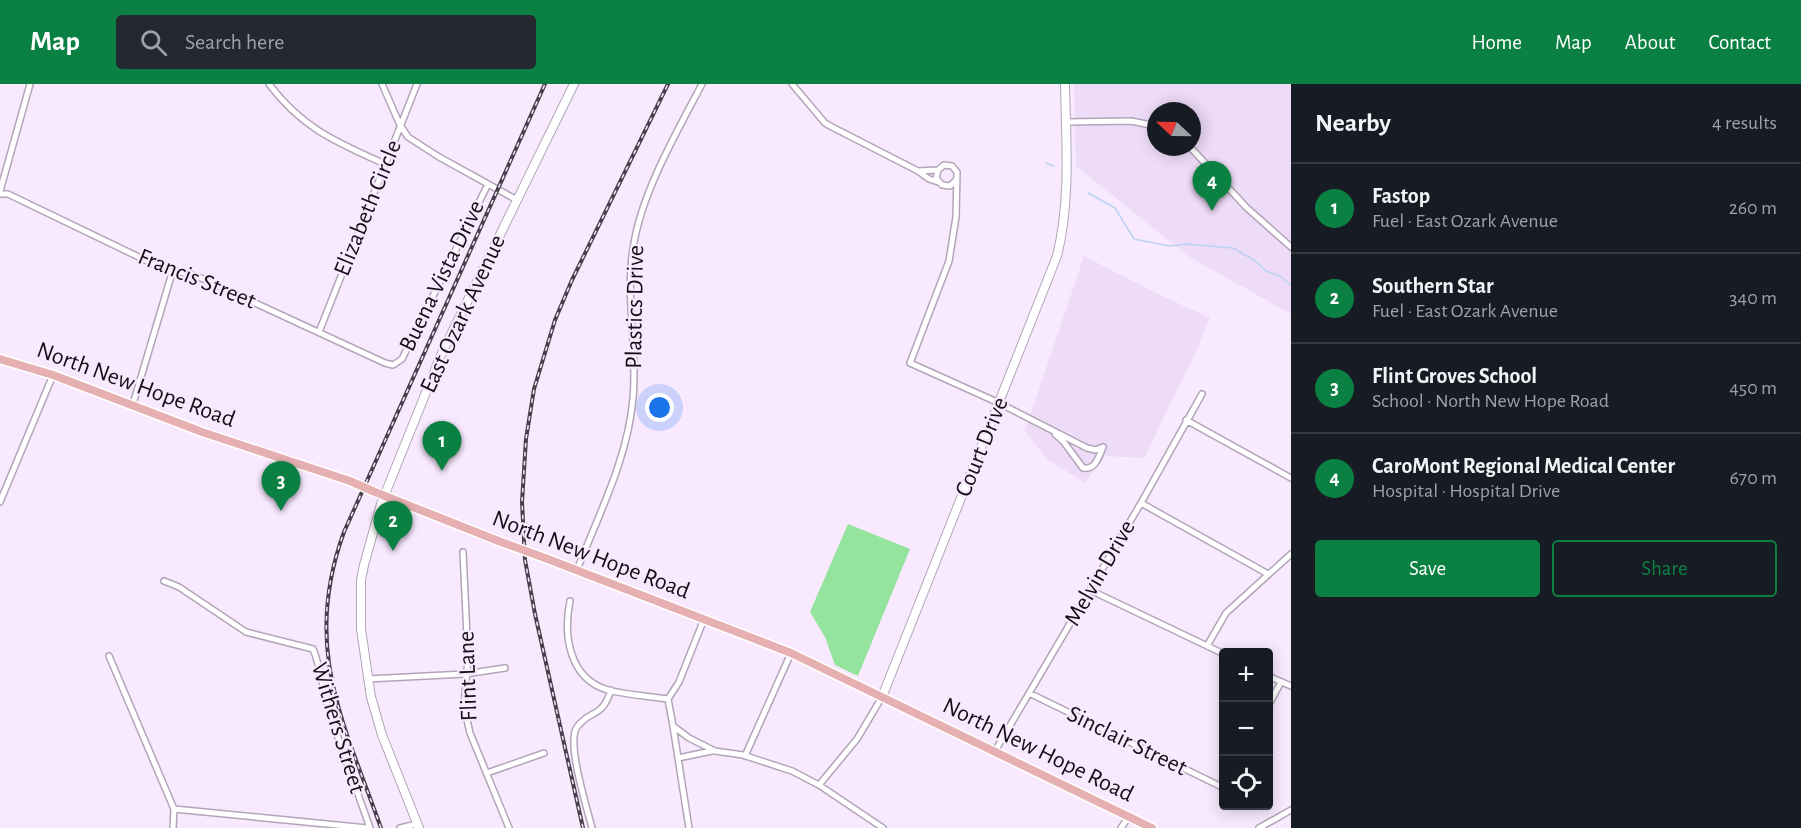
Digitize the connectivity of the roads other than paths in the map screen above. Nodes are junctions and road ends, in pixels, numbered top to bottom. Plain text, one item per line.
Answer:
1 (30, 84) edge
2 (382, 84) edge
3 (417, 84) edge
4 (574, 84) edge
5 (702, 84) edge
6 (792, 84) edge
7 (1065, 84) edge
8 (269, 86) edge
9 (1066, 122) junction
10 (1147, 124) edge
11 (400, 125) junction
12 (1198, 156) edge
13 (385, 164) junction
14 (938, 170) junction
15 (918, 171) junction
16 (957, 180) junction
17 (938, 182) junction
18 (488, 184) junction
19 (946, 186) junction
20 (0, 193) edge
21 (956, 199) junction
22 (517, 200) junction
23 (1291, 247) edge
24 (172, 273) junction
25 (319, 332) junction
26 (0, 359) edge
27 (393, 365) joint
28 (53, 375) junction
29 (1202, 394) dead end
30 (133, 404) junction
31 (999, 404) junction
32 (1186, 420) junction
33 (1049, 429) junction
34 (1291, 478) edge
35 (385, 495) junction
36 (0, 502) edge
37 (1141, 502) junction
38 (463, 552) dead end
39 (1291, 554) edge
40 (577, 570) junction
41 (1268, 574) junction
42 (164, 580) dead end
43 (1090, 590) junction
44 (570, 602) dead end
45 (704, 619) junction
46 (1208, 646) junction
47 (1219, 652) edge
48 (791, 653) junction
49 (109, 656) dead end
50 (505, 668) dead end
51 (465, 674) junction
52 (1273, 678) edge
53 (367, 679) junction
54 (1281, 682) junction
55 (1291, 686) edge
56 (611, 690) junction
57 (1030, 694) junction
58 (882, 697) junction
59 (668, 699) junction
60 (1271, 702) edge
61 (673, 726) junction
62 (715, 750) junction
63 (995, 752) junction
64 (544, 753) dead end
65 (745, 756) junction
66 (678, 758) junction
67 (488, 773) junction
68 (819, 785) junction
69 (1219, 786) edge
70 (174, 809) junction
71 (1291, 810) edge
72 (1129, 816) junction
73 (262, 819) junction
74 (418, 826) edge
75 (173, 828) edge
76 (261, 828) edge
77 (368, 828) edge
78 (400, 828) edge
79 (509, 828) edge
80 (591, 828) edge
81 (689, 828) edge
82 (883, 828) edge
83 (1121, 828) edge
84 (1152, 828) edge
85 (1259, 828) edge

1 - 20 street
2 - 11 street
3 - 11 street, Elizabeth Circle
4 - 22 main road, East Ozark Avenue
5 - 40 street, Plastics Drive
6 - 15 street
7 - 9 main road, Court Drive
8 - 13 street
9 - 10 street
9 - 31 main road, Court Drive
11 - 13 street, Elizabeth Circle
11 - 18 street
12 - 23 street
13 - 25 street, Elizabeth Circle
14 - 15 street
14 - 16 street
14 - 17 street
15 - 17 street
16 - 19 street
16 - 21 street
17 - 19 street
18 - 22 street
18 - 27 street, Buena Vista Drive
19 - 21 street
20 - 24 street, Francis Street
21 - 31 street
22 - 35 main road, East Ozark Avenue
24 - 25 street, Francis Street
24 - 30 street
25 - 27 street, Francis Street
26 - 28 main road, North New Hope Road
28 - 30 main road, North New Hope Road
28 - 36 street
29 - 32 street, Melvin Drive
30 - 35 main road, North New Hope Road, bridge
31 - 33 street
31 - 58 main road, Court Drive
32 - 34 street
32 - 37 street, Melvin Drive
33 - 33 street
35 - 40 main road, North New Hope Road, bridge
35 - 53 main road, East Ozark Avenue
37 - 41 street
37 - 43 street, Melvin Drive
38 - 51 street, Flint Lane
39 - 41 street
40 - 45 main road, North New Hope Road
41 - 46 street
42 - 77 street, Withers Street
43 - 46 street
43 - 57 street, Melvin Drive
44 - 56 street
45 - 48 main road, North New Hope Road
45 - 59 street
46 - 47 street
48 - 58 main road, North New Hope Road
48 - 65 street
49 - 70 street
50 - 51 street
51 - 53 street
51 - 67 street, Flint Lane
52 - 54 street
53 - 74 main road, East Ozark Avenue
54 - 55 street
54 - 60 street
56 - 59 street
56 - 80 street
57 - 63 street, Melvin Drive
57 - 69 street, Sinclair Street
58 - 63 main road, North New Hope Road
58 - 68 street, Court Drive
59 - 61 street
61 - 62 street
61 - 66 street
62 - 65 street
62 - 66 street
63 - 72 main road, North New Hope Road
64 - 67 street
65 - 68 street
66 - 81 street
67 - 79 street, Flint Lane
68 - 82 street
70 - 73 street
70 - 75 street
71 - 85 street
72 - 83 street
72 - 84 main road, North New Hope Road
73 - 76 street
73 - 77 street
74 - 78 street

